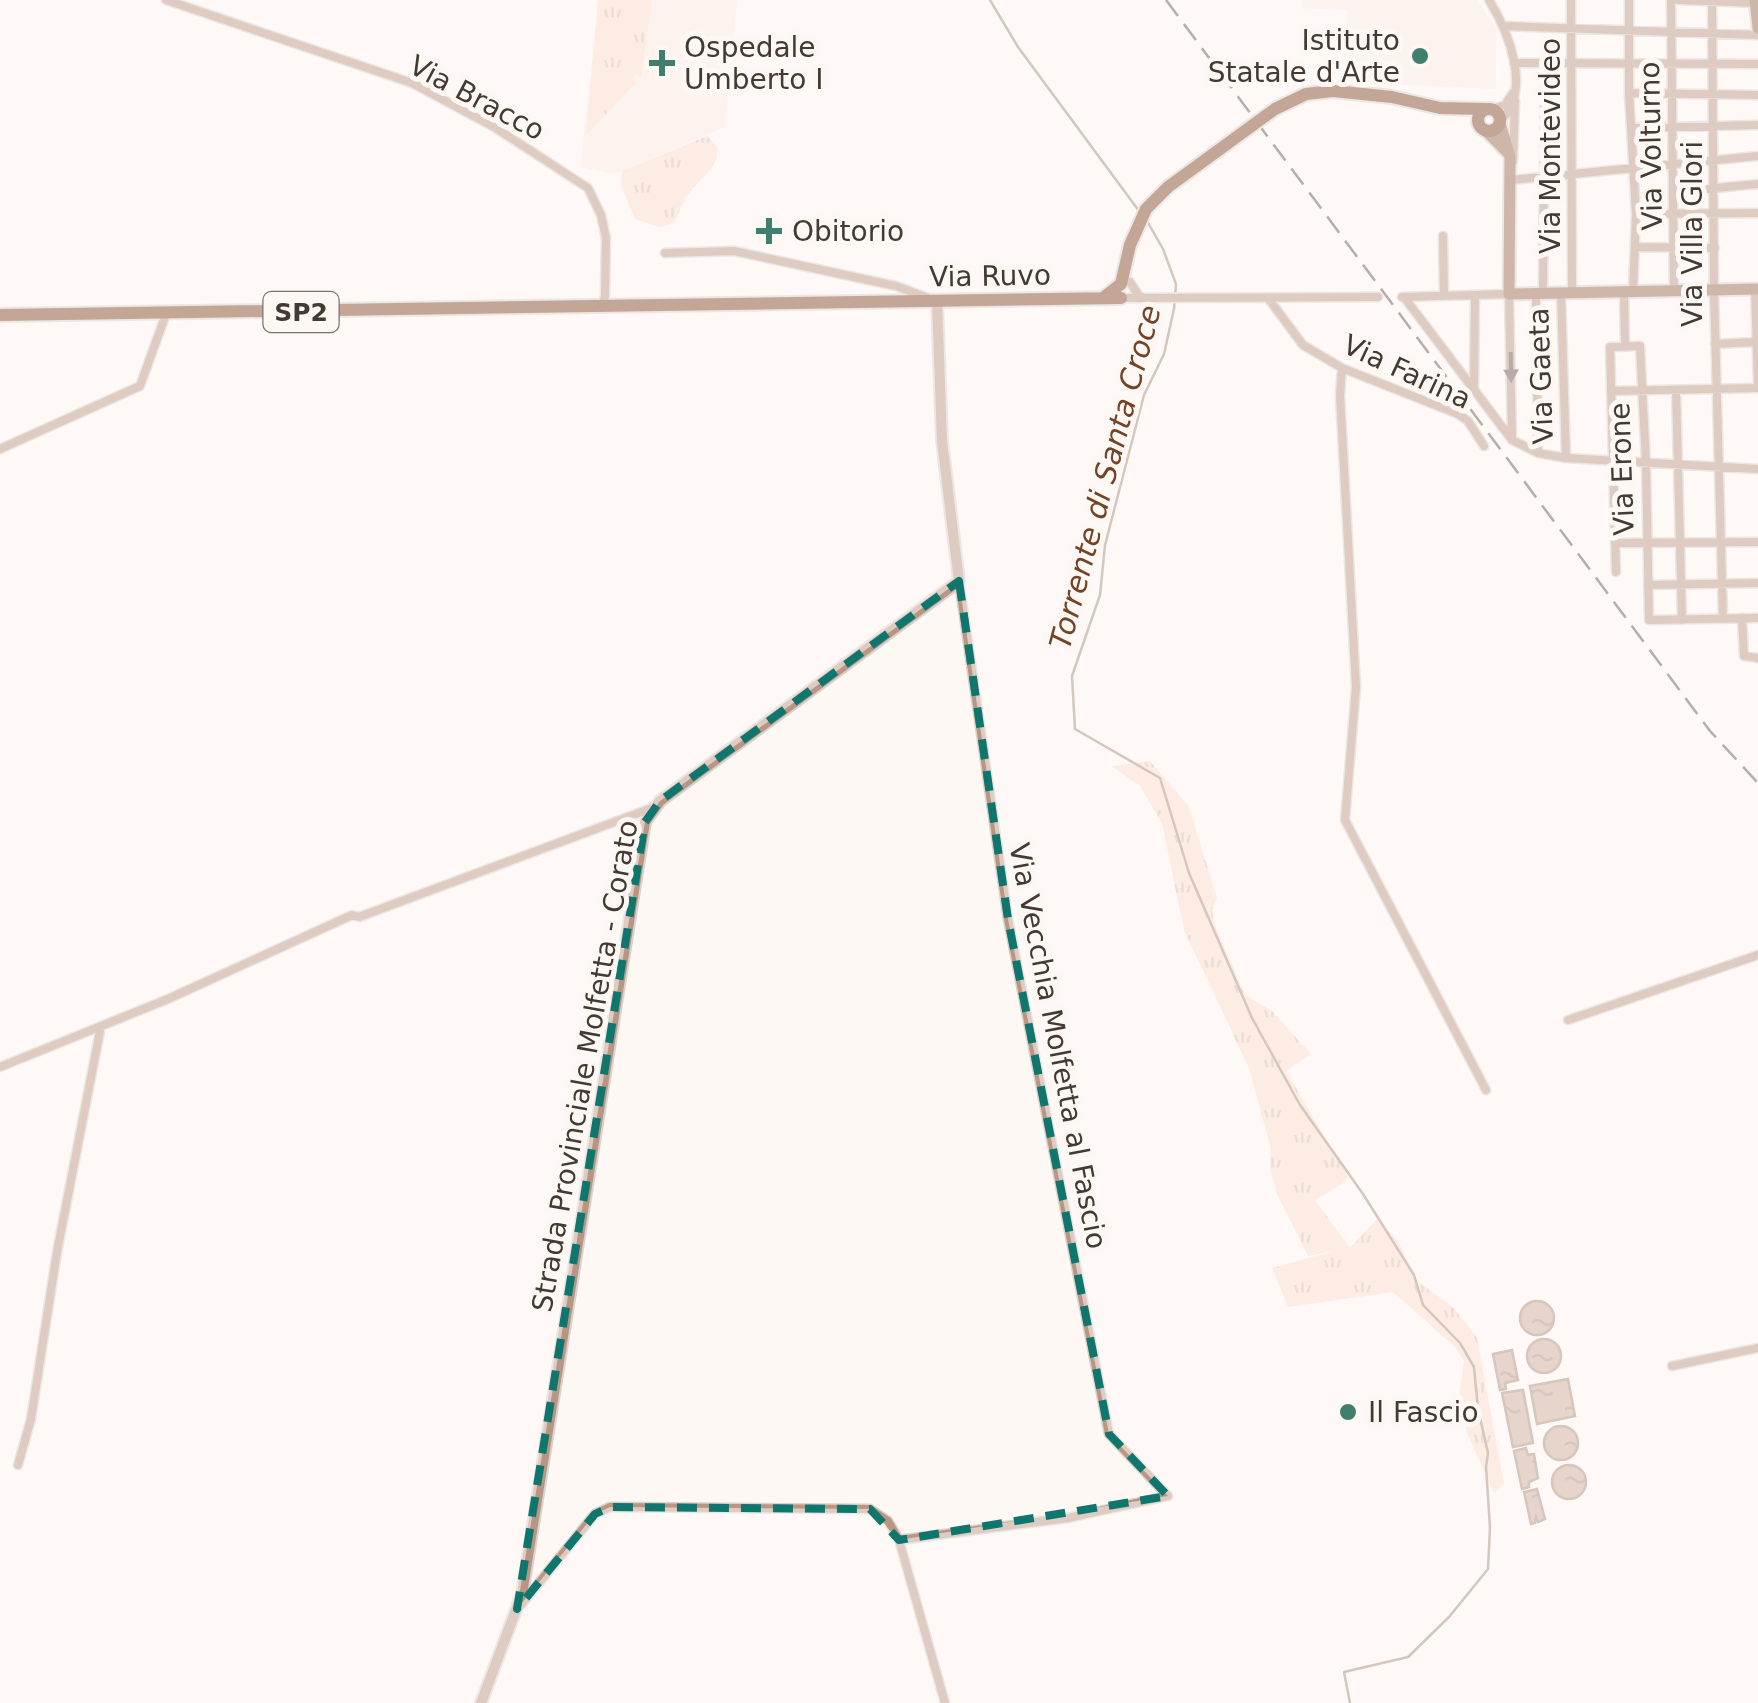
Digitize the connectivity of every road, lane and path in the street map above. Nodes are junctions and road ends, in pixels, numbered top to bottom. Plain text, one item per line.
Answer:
1 (166, 0) edge
2 (1488, 0) edge
3 (1571, 0) edge
4 (1629, 0) edge
5 (1675, 0) edge
6 (1712, 1) edge
7 (1756, 2) edge
8 (1505, 26) junction
9 (1573, 28) junction
10 (1630, 30) junction
11 (1758, 31) edge
12 (1672, 32) junction
13 (1714, 33) junction
14 (1514, 63) junction
15 (1545, 64) junction
16 (1573, 64) junction
17 (1629, 64) junction
18 (1671, 64) junction
19 (1714, 64) junction
20 (1758, 64) edge
21 (1515, 92) junction
22 (1629, 94) junction
23 (1672, 94) junction
24 (1713, 94) junction
25 (1758, 95) edge
26 (1440, 108) junction
27 (1494, 116) junction
28 (1758, 125) edge
29 (1714, 126) junction
30 (1673, 127) junction
31 (1631, 128) junction
32 (1483, 129) junction
33 (1758, 156) edge
34 (1510, 161) junction
35 (1715, 161) junction
36 (1673, 165) junction
37 (1633, 170) junction
38 (1573, 175) junction
39 (1544, 178) junction
40 (1511, 180) junction
41 (1758, 184) edge
42 (1715, 188) junction
43 (1673, 192) junction
44 (1758, 213) edge
45 (1636, 214) junction
46 (1674, 214) junction
47 (1715, 214) junction
48 (1442, 236) dead end
49 (1635, 246) junction
50 (1675, 247) junction
51 (1715, 248) junction
52 (666, 252) dead end
53 (1124, 288) junction
54 (1756, 289) edge
55 (1714, 290) junction
56 (1674, 291) junction
57 (1628, 292) junction
58 (1566, 293) junction
59 (1509, 294) junction
60 (1539, 294) junction
61 (1474, 295) junction
62 (1444, 296) junction
63 (1378, 297) dead end
64 (1268, 298) junction
65 (1151, 299) junction
66 (938, 301) junction
67 (602, 307) junction
68 (166, 314) junction
69 (0, 316) edge
70 (1758, 342) edge
71 (1715, 344) junction
72 (1625, 346) junction
73 (1342, 368) junction
74 (1758, 387) edge
75 (1716, 389) junction
76 (1474, 390) junction
77 (1611, 390) junction
78 (1676, 390) junction
79 (1642, 391) junction
80 (1512, 440) junction
81 (1484, 446) dead end
82 (0, 449) edge
83 (1538, 453) junction
84 (1566, 458) junction
85 (1613, 460) junction
86 (1646, 462) junction
87 (1679, 464) junction
88 (1720, 467) junction
89 (1758, 469) edge
90 (1758, 542) edge
91 (1615, 543) junction
92 (1680, 543) junction
93 (1647, 544) junction
94 (1721, 544) junction
95 (1616, 572) dead end
96 (958, 581) junction
97 (1721, 583) junction
98 (1758, 583) edge
99 (1680, 584) junction
100 (1648, 585) junction
101 (1723, 618) junction
102 (1742, 618) junction
103 (1758, 618) edge
104 (1682, 620) junction
105 (1758, 658) edge
106 (652, 808) junction
107 (1758, 956) edge
108 (1568, 1020) dead end
109 (102, 1026) junction
110 (0, 1067) edge
111 (1486, 1090) dead end
112 (1758, 1348) edge
113 (1672, 1366) dead end
114 (18, 1466) dead end
115 (899, 1540) junction
116 (517, 1610) junction
117 (480, 1703) edge
118 (945, 1703) edge

1 - 67 street, Via Bracco
2 - 8 street
3 - 9 street, Via Montevideo
4 - 10 street
5 - 6 street
5 - 12 street, Via Volturno
6 - 7 street
6 - 13 street, Via Villa Glori
7 - 11 main road
8 - 9 street
8 - 14 street
9 - 10 street
9 - 16 street, Via Montevideo
10 - 12 street
10 - 17 street
11 - 13 street
12 - 13 street
12 - 18 street, Via Volturno
13 - 19 street, Via Villa Glori
14 - 15 street
14 - 21 street
15 - 16 street
15 - 39 street
16 - 17 street
16 - 38 street, Via Montevideo
17 - 18 street
17 - 22 street
18 - 19 street
18 - 23 street, Via Volturno
19 - 20 street
19 - 24 street, Via Villa Glori
21 - 27 street
21 - 34 street
22 - 23 street
22 - 31 street
23 - 24 street
23 - 30 street, Via Volturno
24 - 25 street
24 - 29 street, Via Villa Glori
26 - 27 main road
26 - 32 main road
26 - 53 main road, bridge
27 - 32 main road
27 - 32 main road
27 - 34 main road
28 - 29 street
29 - 30 street
29 - 35 street, Via Villa Glori
30 - 31 street
30 - 36 street, Via Volturno
31 - 37 street
32 - 34 main road
33 - 35 street
34 - 40 main road
35 - 36 street
35 - 42 street, Via Villa Glori
36 - 37 street
36 - 43 street, Via Volturno
37 - 38 street
37 - 45 street
38 - 39 street
38 - 58 street, Via Montevideo
39 - 40 street
39 - 60 street
40 - 59 main road
41 - 42 street
42 - 43 street
42 - 47 street, Via Villa Glori
43 - 46 street, Via Volturno
44 - 47 street
45 - 46 street
45 - 49 street
46 - 47 street
46 - 50 street, Via Volturno
47 - 51 street, Via Villa Glori
48 - 62 street
49 - 50 street
49 - 57 street
50 - 51 street
50 - 56 street, Via Volturno
51 - 55 street, Via Villa Glori
52 - 66 street
53 - 65 street, Via Ruvo
53 - 65 street
53 - 66 main road, Via Ruvo / SP2
54 - 55 main road
54 - 70 street
55 - 56 main road
55 - 71 street, Via Villa Glori
56 - 57 main road
57 - 58 main road
57 - 72 street
58 - 60 main road
58 - 84 street, Via Gaeta
59 - 60 main road
59 - 61 street
59 -> 80 street
60 - 83 street
61 - 62 street
61 - 76 street
62 - 76 street
63 - 64 street, Via Ruvo
64 - 65 street, Via Ruvo
64 - 73 street, Via Farina
66 - 67 main road, Via Ruvo / SP2
66 - 96 street
67 - 68 main road, SP2
68 - 69 main road, SP2
68 - 82 street
70 - 71 street
70 - 74 street
71 - 75 street, Via Villa Glori
72 - 77 street
72 - 79 street, Via Erone
73 - 81 street, Via Farina
73 - 111 street
74 - 75 street
75 - 78 street
75 - 88 street, Via Villa Glori
76 - 80 street
77 - 79 street
77 - 85 street
78 - 79 street
78 - 87 street
79 - 86 street, Via Erone
80 - 83 street
83 - 84 street
84 - 85 street
85 - 86 street
85 - 91 street
86 - 87 street
86 - 93 street, Via Erone
87 - 88 street
87 - 92 street
88 - 89 street
88 - 94 street, Via Villa Glori
90 - 94 street
91 - 93 street
91 - 95 street
92 - 93 street
92 - 94 street
92 - 99 street
93 - 100 street, Via Erone
94 - 97 street, Via Villa Glori
96 - 106 street, Strada Provinciale Molfetta - Corato
96 - 115 street, Via Vecchia Molfetta al Fascio
97 - 98 street
97 - 99 street
97 - 101 street, Via Villa Glori
99 - 100 street
99 - 104 street
100 - 104 street, Via Erone
101 - 102 street
101 - 104 street
102 - 103 street
102 - 105 street
106 - 109 street
106 - 116 street, Strada Provinciale Molfetta - Corato
107 - 108 street
109 - 110 street
109 - 114 street
112 - 113 street
115 - 116 street
115 - 118 street
116 - 117 street, Strada Provinciale Molfetta - Corato

